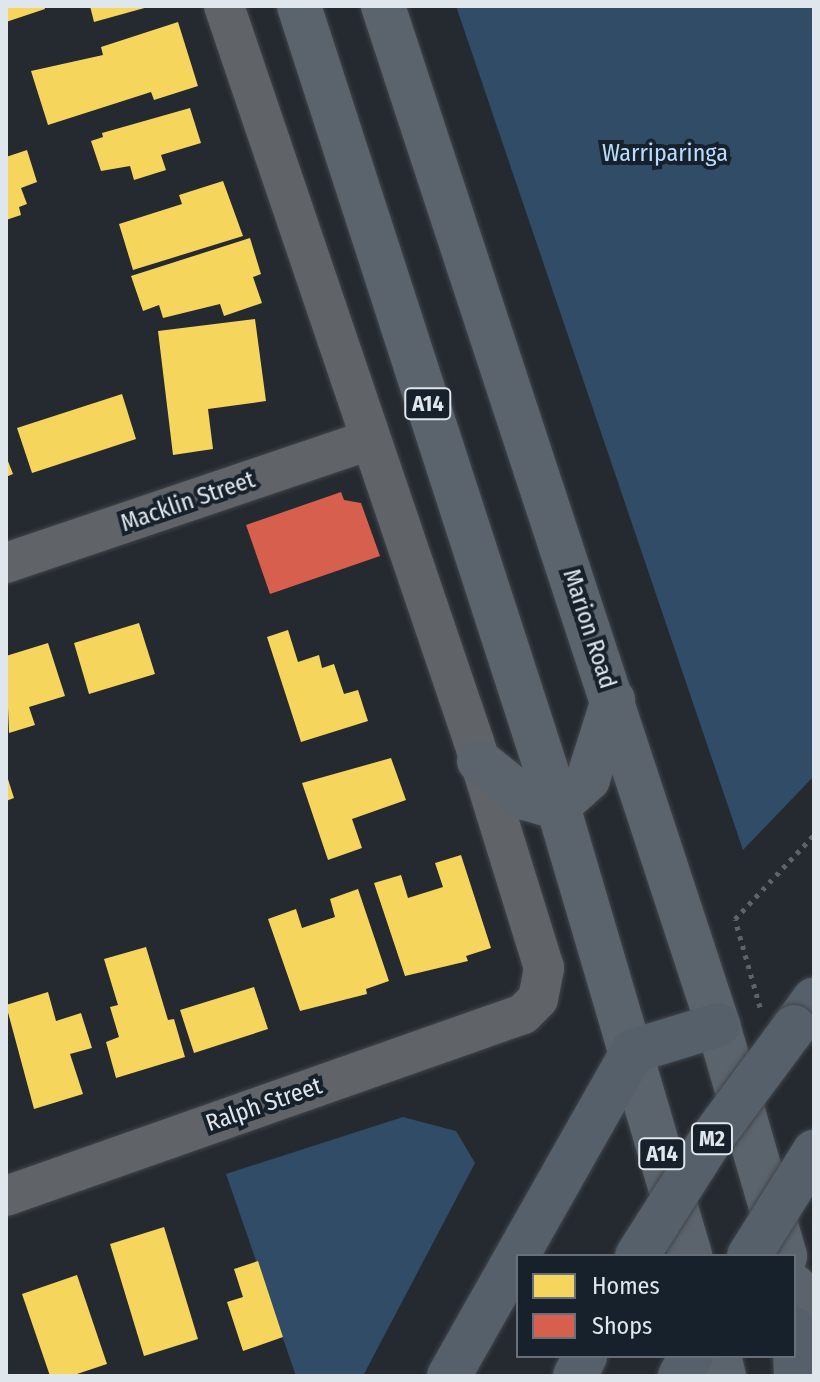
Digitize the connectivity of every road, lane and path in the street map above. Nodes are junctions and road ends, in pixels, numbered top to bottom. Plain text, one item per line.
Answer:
1 (224, 6) edge
2 (299, 6) edge
3 (383, 6) edge
4 (370, 440) junction
5 (6, 563) edge
6 (613, 700) junction
7 (479, 761) junction
8 (557, 803) junction
9 (814, 835) edge
10 (735, 919) dead end
11 (804, 1013) edge
12 (718, 1025) junction
13 (633, 1051) junction
14 (814, 1152) edge
15 (6, 1196) edge
16 (518, 1254) edge
17 (638, 1254) edge
18 (689, 1254) edge
19 (750, 1254) edge
20 (784, 1254) edge
21 (516, 1258) edge
22 (796, 1293) edge
23 (814, 1355) edge
24 (584, 1358) edge
25 (690, 1358) edge
26 (449, 1376) edge
27 (575, 1376) edge
28 (680, 1376) edge

1 - 4 street
2 - 8 main road, A14
3 - 6 main road, Marion Road
4 - 5 street, Macklin Street
4 - 7 street
6 - 8 main road
6 - 12 main road, Marion Road
7 - 8 main road
7 - 15 street, Ralph Street
8 - 13 main road, A14
9 - 10 path
11 - 17 highway, M2, bridge
12 - 13 highway
12 - 20 main road, Marion Road
13 - 16 highway
13 - 18 main road, A14
14 - 19 highway, bridge
21 - 26 highway
22 - 23 main road
24 - 27 highway
25 - 28 highway

